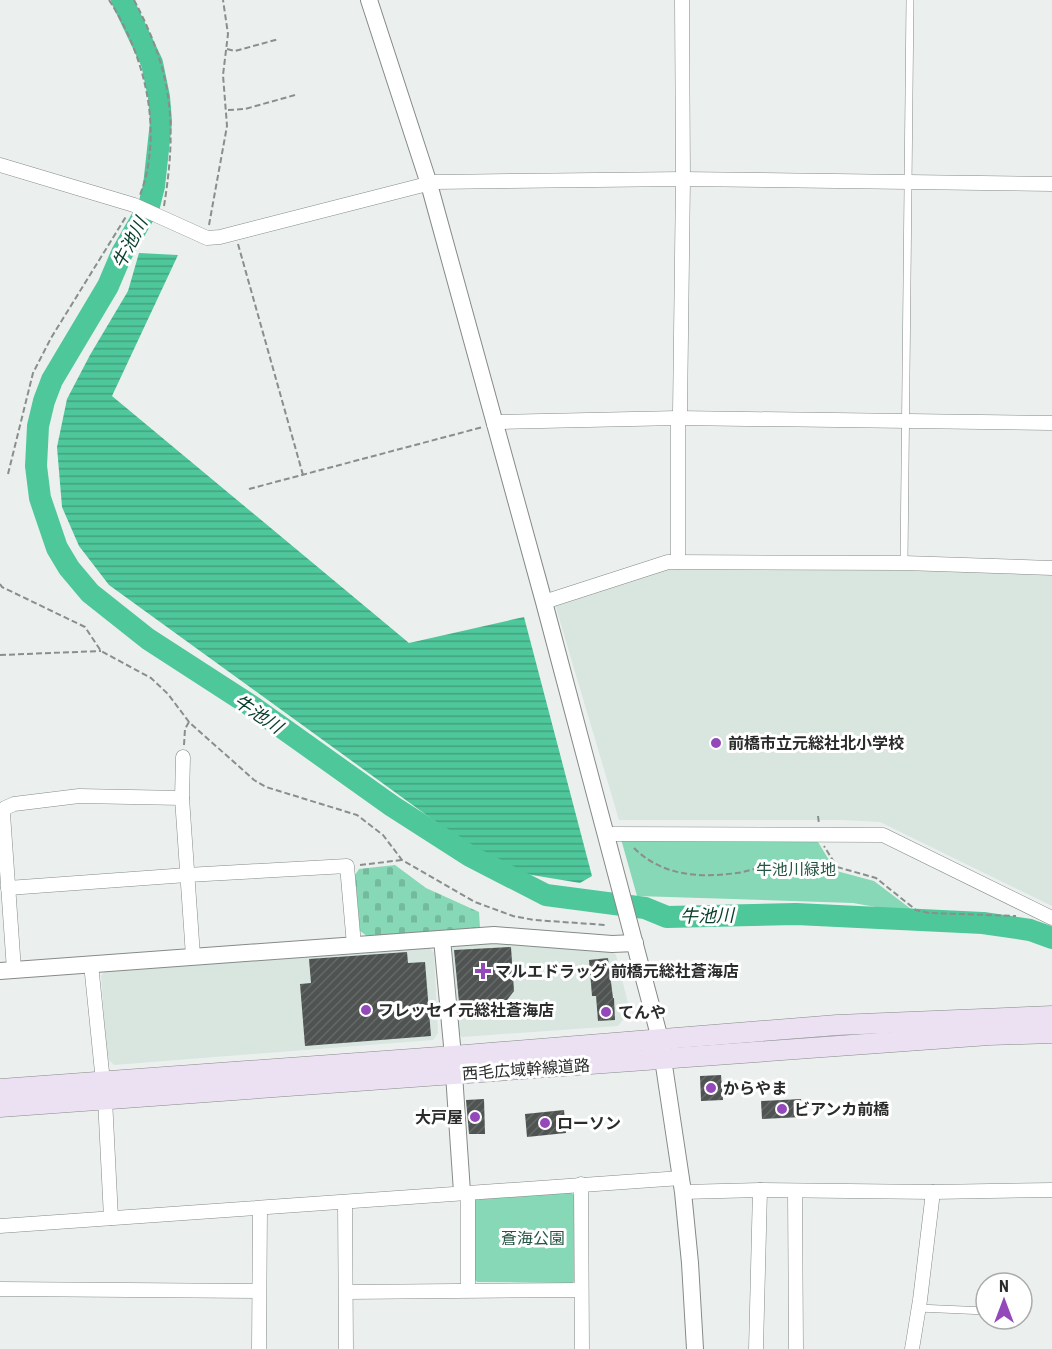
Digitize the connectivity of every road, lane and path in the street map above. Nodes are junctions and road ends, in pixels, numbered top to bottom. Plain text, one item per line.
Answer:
1 (110, 0) edge
2 (134, 0) edge
3 (223, 0) edge
4 (369, 0) edge
5 (682, 0) edge
6 (910, 0) edge
7 (279, 39) dead end
8 (227, 49) junction
9 (295, 95) dead end
10 (227, 110) junction
11 (0, 165) edge
12 (683, 179) junction
13 (908, 183) junction
14 (429, 184) junction
15 (1052, 184) edge
16 (136, 206) junction
17 (159, 216) junction
18 (235, 232) junction
19 (207, 238) junction
20 (678, 418) junction
21 (905, 420) junction
22 (1052, 423) edge
23 (494, 424) junction
24 (8, 474) dead end
25 (303, 476) junction
26 (249, 489) dead end
27 (678, 562) junction
28 (904, 563) junction
29 (1052, 568) edge
30 (0, 584) edge
31 (544, 602) junction
32 (101, 651) junction
33 (0, 655) edge
34 (189, 722) junction
35 (183, 757) joint
36 (182, 798) junction
37 (818, 816) dead end
38 (606, 834) junction
39 (630, 834) junction
40 (820, 834) junction
41 (402, 860) junction
42 (347, 866) junction
43 (837, 867) junction
44 (187, 875) junction
45 (8, 888) junction
46 (1018, 916) dead end
47 (1052, 918) edge
48 (606, 925) dead end
49 (442, 939) junction
50 (635, 943) junction
51 (354, 945) junction
52 (194, 956) junction
53 (91, 964) junction
54 (7, 971) edge
55 (1052, 1016) edge
56 (1052, 1033) edge
57 (660, 1039) junction
58 (664, 1059) junction
59 (454, 1065) junction
60 (0, 1089) edge
61 (104, 1091) junction
62 (0, 1107) edge
63 (581, 1184) junction
64 (682, 1185) junction
65 (760, 1190) junction
66 (1052, 1190) edge
67 (795, 1191) junction
68 (933, 1192) junction
69 (465, 1193) junction
70 (345, 1202) junction
71 (260, 1208) junction
72 (111, 1218) junction
73 (0, 1226) edge
74 (0, 1289) edge
75 (468, 1290) junction
76 (581, 1290) junction
77 (259, 1291) junction
78 (347, 1292) junction
79 (918, 1308) junction
80 (974, 1310) edge
81 (259, 1349) edge
82 (346, 1349) edge
83 (582, 1349) edge
84 (695, 1349) edge
85 (756, 1349) edge
86 (796, 1349) edge
87 (912, 1349) edge

1 - 16 path
2 - 17 path
3 - 8 path
4 - 14 street
5 - 12 street
6 - 13 lane
7 - 8 path
8 - 10 path
9 - 10 path
10 - 19 path
11 - 16 street
12 - 13 street
12 - 14 street
12 - 20 street
13 - 15 street
13 - 21 lane
14 - 18 street
14 - 23 street
16 - 17 street
16 - 24 path
17 - 19 street
18 - 19 street
18 - 25 path
20 - 21 street
20 - 23 street
20 - 27 street
21 - 22 street
21 - 28 lane
23 - 25 path
23 - 31 street
25 - 26 path
27 - 28 street
27 - 31 street
28 - 29 street
30 - 32 path
31 - 38 street
32 - 33 path
32 - 34 path
34 - 35 path
34 - 41 path
35 - 36 street
36 - 44 street
36 - 45 street
37 - 40 path
38 - 39 street
38 - 50 street
39 - 40 street
39 - 43 path
40 - 43 path
40 - 47 street
41 - 42 path
41 - 48 path
42 - 44 street
42 - 51 street
43 - 46 path
44 - 45 street
44 - 52 street
45 - 54 street
49 - 50 street
49 - 51 street
49 - 59 street
50 - 57 street
51 - 52 street
52 - 53 street
53 - 54 street
53 - 61 street
55 - 57 main road, 西毛広域幹線道路
56 - 58 main road, 西毛広域幹線道路
57 - 58 street
57 - 59 main road, 西毛広域幹線道路
58 - 59 main road, 西毛広域幹線道路
58 - 64 street
59 - 61 main road, 西毛広域幹線道路
59 - 69 street
60 - 61 main road, 西毛広域幹線道路
61 - 62 main road, 西毛広域幹線道路
61 - 72 street
63 - 64 street
63 - 69 street
63 - 76 street
64 - 65 street
64 - 84 street
65 - 67 street
65 - 85 street
66 - 68 street
67 - 68 street
67 - 86 street
68 - 79 street
69 - 70 street
69 - 75 street
70 - 71 street
70 - 78 street
71 - 72 street
71 - 77 street
72 - 73 street
74 - 77 street
75 - 76 street
75 - 78 street
76 - 83 street
77 - 81 street
78 - 82 street
79 - 80 lane
79 - 87 street

